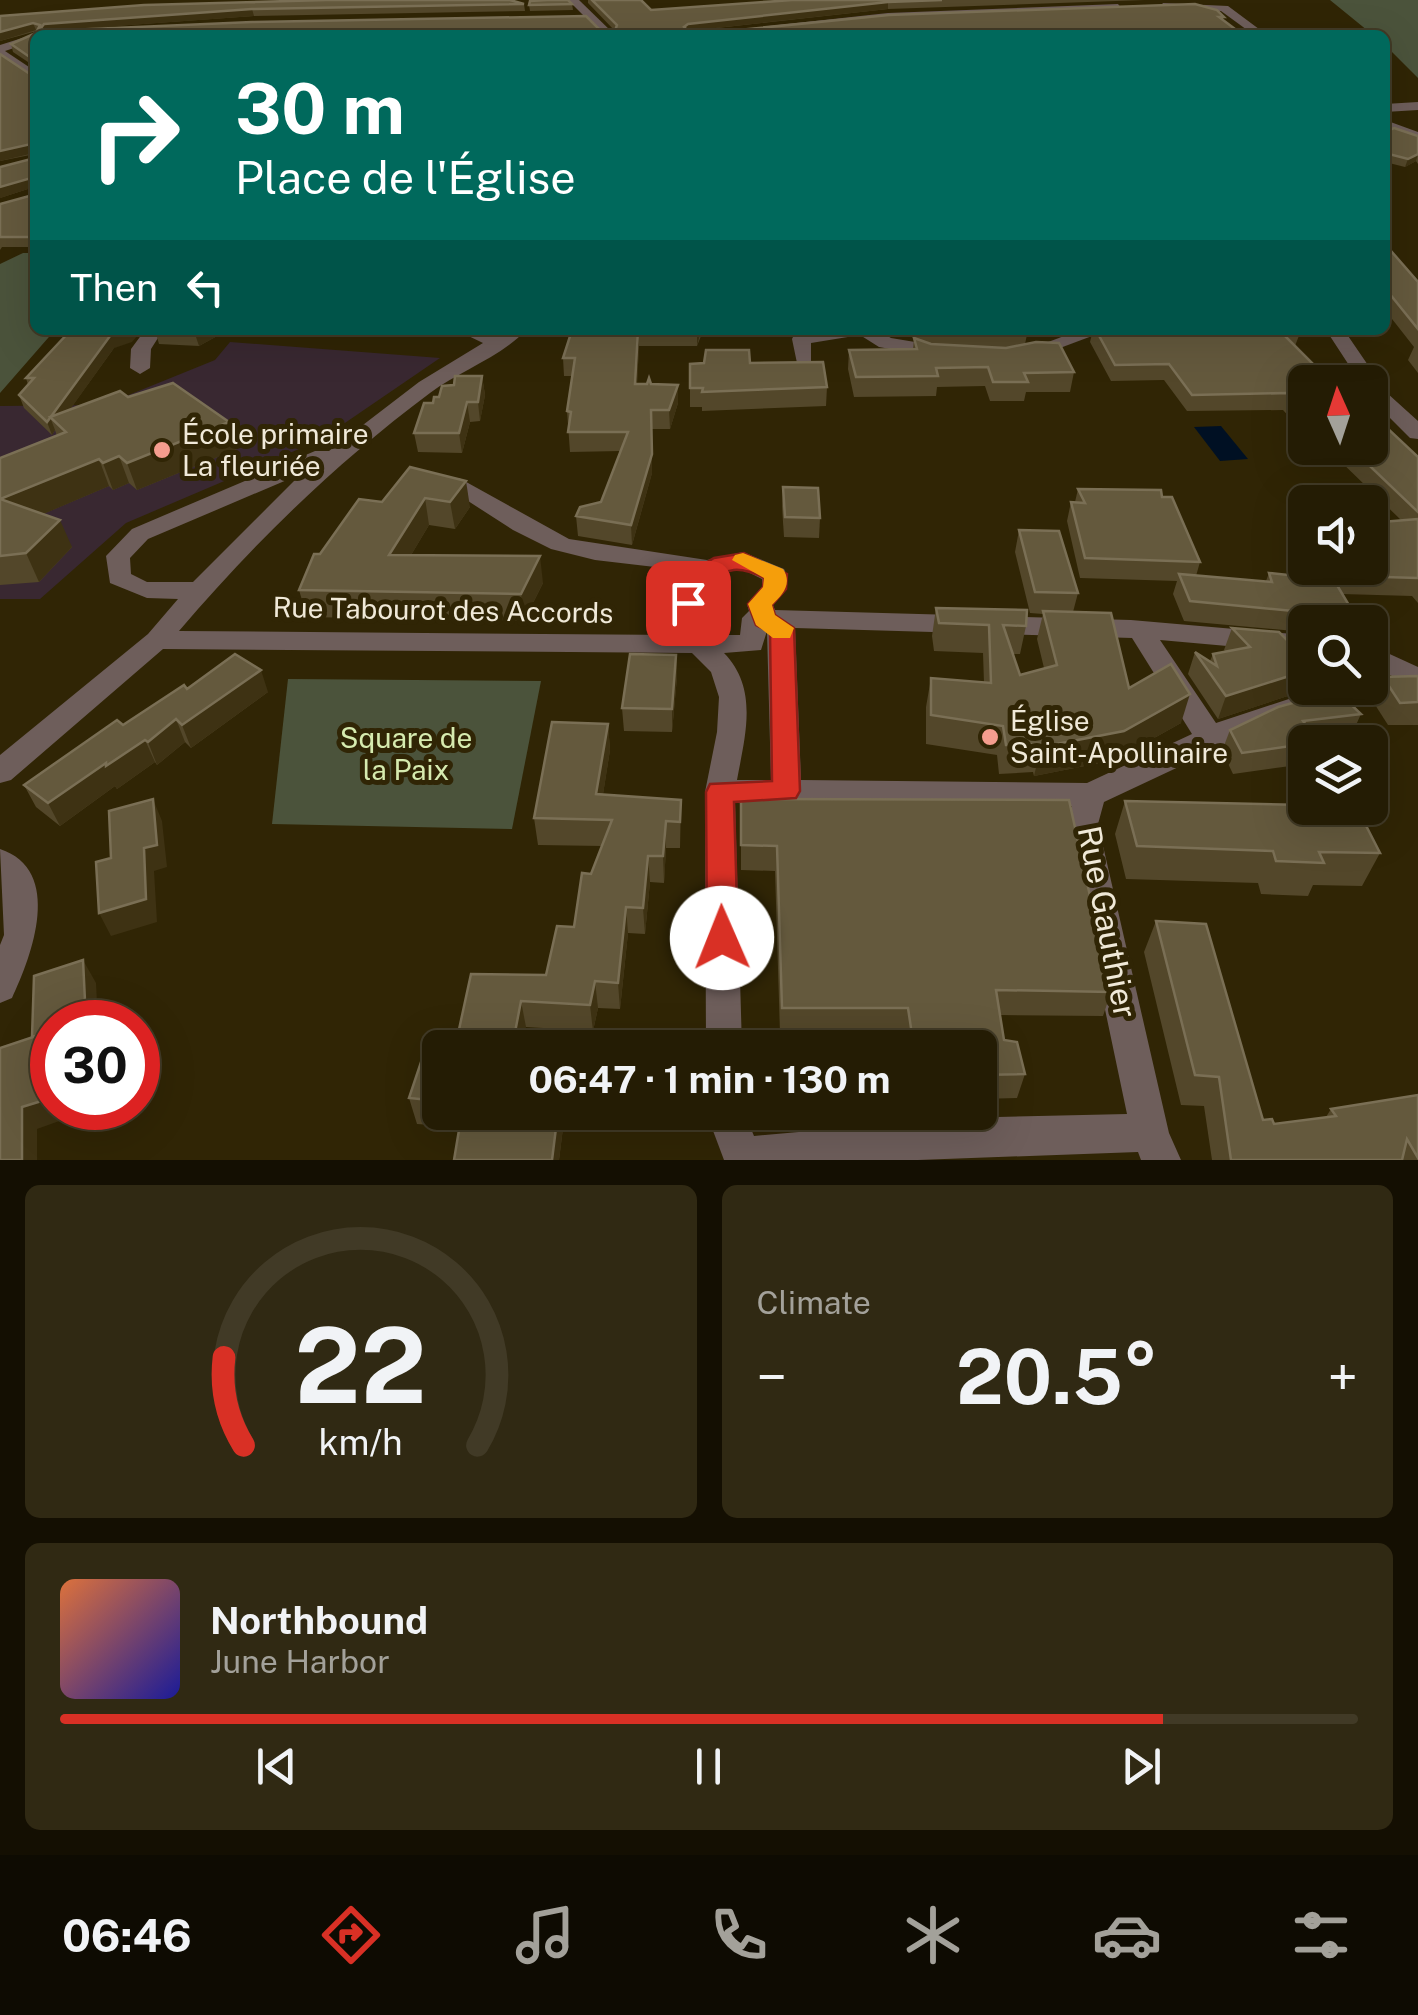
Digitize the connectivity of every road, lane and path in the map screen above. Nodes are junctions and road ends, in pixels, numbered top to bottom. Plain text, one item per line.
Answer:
1 (572, 0) edge
2 (1219, 3) edge
3 (1158, 6) edge
4 (1128, 7) edge
5 (590, 17) junction
6 (567, 18) edge
7 (604, 30) edge
8 (745, 30) edge
9 (1256, 30) edge
10 (30, 39) edge
11 (0, 51) edge
12 (30, 73) edge
13 (1418, 106) edge
14 (1390, 108) edge
15 (1390, 126) edge
16 (1418, 136) edge
17 (150, 335) edge
18 (479, 335) edge
19 (507, 335) edge
20 (828, 335) edge
21 (871, 335) edge
22 (1085, 335) edge
23 (1338, 335) edge
24 (496, 341) junction
25 (968, 356) edge
26 (1007, 356) edge
27 (804, 359) edge
28 (140, 368) dead end
29 (1418, 432) edge
30 (346, 446) junction
31 (459, 484) edge
32 (708, 568) junction
33 (200, 590) junction
34 (765, 619) junction
35 (1141, 630) junction
36 (157, 640) junction
37 (1288, 643) edge
38 (696, 644) junction
39 (1388, 663) edge
40 (1418, 678) edge
41 (1388, 683) edge
42 (1291, 705) edge
43 (1210, 736) junction
44 (0, 772) edge
45 (786, 791) junction
46 (720, 792) junction
47 (1092, 795) junction
48 (0, 862) edge
49 (0, 987) edge
50 (724, 1030) edge
51 (732, 1130) edge
52 (1155, 1146) edge
53 (744, 1159) edge

1 - 5 street
2 - 3 street
2 - 9 street
4 - 8 street
5 - 6 street
5 - 7 street
10 - 11 street
11 - 12 street
13 - 14 street
15 - 16 street
17 - 28 street
18 - 24 street
19 - 24 street
20 - 27 street
21 - 25 street
22 - 26 street
23 - 29 street
24 - 30 street
30 - 33 street
30 - 33 street
31 - 32 street
32 - 34 street
32 - 38 street
33 - 36 street
34 - 35 street
34 - 38 street, Rue Tabourot des Accords
34 - 45 street
35 - 37 street
35 - 43 street
36 - 38 street, Rue Tabourot des Accords
36 - 44 street
38 - 46 street
39 - 40 street
40 - 41 street, Rue Gauthier
42 - 43 street, Rue Gauthier
43 - 47 street, Rue Gauthier
45 - 46 street
45 - 47 street
46 - 50 street
47 - 52 street, Rue Gauthier
48 - 49 street
51 - 53 street
52 - 53 street

